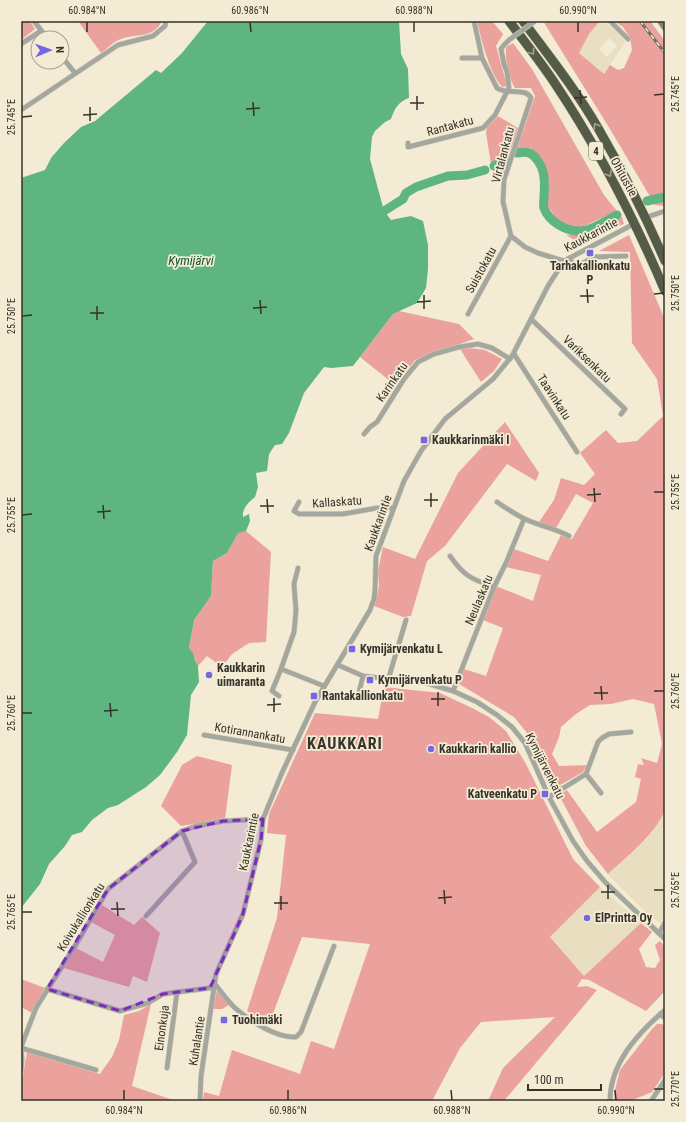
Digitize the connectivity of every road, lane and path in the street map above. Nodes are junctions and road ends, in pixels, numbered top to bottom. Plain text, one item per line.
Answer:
1 (34, 21) edge
2 (166, 21) edge
3 (474, 21) edge
4 (509, 21) edge
5 (522, 21) edge
6 (535, 21) edge
7 (610, 21) edge
8 (661, 21) edge
9 (665, 27) edge
10 (40, 30) edge
11 (30, 38) edge
12 (628, 39) dead end
13 (21, 44) edge
14 (462, 58) dead end
15 (482, 58) junction
16 (70, 67) edge
17 (75, 73) junction
18 (507, 92) junction
19 (21, 110) edge
20 (408, 142) dead end
21 (665, 211) edge
22 (650, 216) dead end
23 (630, 226) dead end
24 (511, 236) junction
25 (626, 256) dead end
26 (569, 258) junction
27 (564, 261) junction
28 (665, 261) edge
29 (665, 291) edge
30 (468, 314) dead end
31 (531, 320) junction
32 (514, 354) junction
33 (510, 359) junction
34 (621, 414) dead end
35 (364, 434) dead end
36 (577, 452) dead end
37 (299, 502) dead end
38 (497, 502) dead end
39 (393, 508) junction
40 (524, 518) junction
41 (569, 536) dead end
42 (450, 556) dead end
43 (298, 568) dead end
44 (494, 587) junction
45 (406, 620) dead end
46 (338, 665) junction
47 (281, 669) junction
48 (363, 676) junction
49 (388, 680) junction
50 (324, 686) junction
51 (453, 691) junction
52 (359, 692) dead end
53 (279, 696) dead end
54 (631, 732) dead end
55 (204, 735) dead end
56 (293, 750) junction
57 (586, 774) junction
58 (601, 792) dead end
59 (549, 796) junction
60 (263, 819) junction
61 (182, 832) junction
62 (146, 916) dead end
63 (665, 923) edge
64 (658, 933) junction
65 (665, 939) edge
66 (334, 946) dead end
67 (214, 984) junction
68 (47, 989) junction
69 (177, 992) junction
70 (665, 1010) edge
71 (660, 1014) junction
72 (665, 1018) edge
73 (21, 1048) edge
74 (167, 1068) dead end
75 (96, 1070) dead end
76 (21, 1071) edge
77 (665, 1080) edge
78 (200, 1101) edge
79 (610, 1101) edge
80 (651, 1101) edge

1 - 10 street
2 - 17 street
3 - 15 street
4 -> 29 highway, Ohitustie / 4
28 -> 5 highway, Ohitustie / 4
6 - 18 street, bridge
7 - 12 street
8 - 9 main road
11 - 13 street
14 - 15 street
15 - 18 street
16 - 17 street
17 - 19 street
18 - 20 street, Rantakatu
18 - 24 street, Virtalankatu
21 - 22 street
23 - 26 street, Kaukkarintie
24 - 27 street
24 - 30 street, Suistokatu
25 - 26 street
26 - 27 street, Kaukkarintie
27 - 31 street, Kaukkarintie
31 - 32 street, Kaukkarintie
31 - 34 street, Variksenkatu
32 - 33 street, Kaukkarintie
32 - 36 street, Taavinkatu
33 - 35 street, Karinkatu
33 - 39 street, Kaukkarintie
37 - 39 street, Kallaskatu
38 - 40 street
39 - 46 street, Kaukkarintie
40 - 41 street
40 - 44 street, Neulaskatu
42 - 44 street
43 - 47 street
44 - 51 street, Neulaskatu
45 - 49 street
46 - 48 street, Kymijärvenkatu
46 - 50 street, Kaukkarintie
47 - 50 street
47 - 53 street
48 - 49 street, Kymijärvenkatu
48 - 52 street
49 - 51 street, Kymijärvenkatu
50 - 56 street, Kaukkarintie
51 - 59 street, Kymijärvenkatu
54 - 57 street
55 - 56 street, Kotirannankatu
56 - 60 street, Kaukkarintie
57 - 58 street
57 - 59 street
59 - 64 street, Kymijärvenkatu
60 - 61 street, Koivukallionkatu
60 - 67 street, Kaukkarintie
61 - 62 street
61 - 68 street, Koivukallionkatu
63 - 64 street
64 - 65 street, Kymijärvenkatu
66 - 67 street
67 - 69 street
67 - 78 street, Kuhalantie
68 - 69 street
68 - 73 street, Koivukallionkatu
69 - 74 street, Einonkuja
70 - 71 street
71 - 72 street
71 - 79 street
73 - 75 street
73 - 76 street, Koivukallionkatu
77 - 80 street

